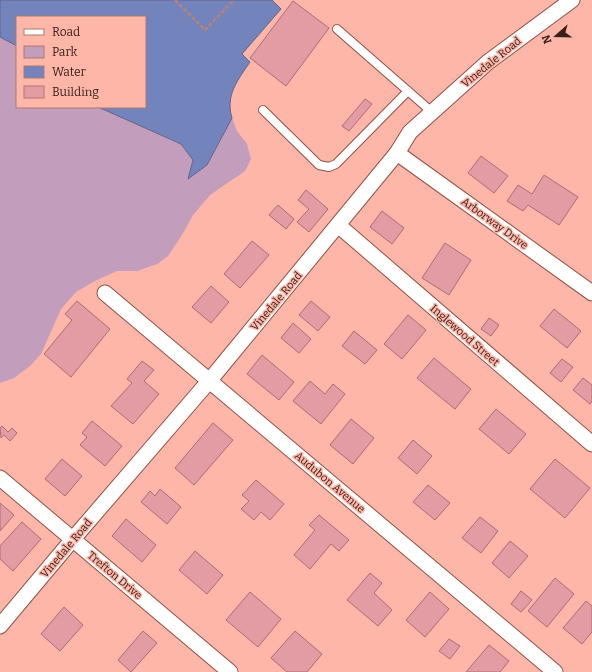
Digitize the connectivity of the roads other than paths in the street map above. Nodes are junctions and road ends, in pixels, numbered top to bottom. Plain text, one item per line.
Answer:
1 (572, 0) edge
2 (337, 29) dead end
3 (408, 91) junction
4 (263, 110) dead end
5 (432, 112) junction
6 (397, 153) junction
7 (338, 225) junction
8 (105, 293) dead end
9 (592, 293) edge
10 (210, 380) junction
11 (592, 444) edge
12 (0, 478) edge
13 (73, 539) junction
14 (0, 626) edge
15 (230, 672) edge
16 (555, 672) edge

1 - 5 street, Vinedale Road
2 - 3 lane
3 - 4 lane
3 - 5 lane
5 - 6 street, Vinedale Road
6 - 7 street, Vinedale Road
6 - 9 street, Arborway Drive
7 - 10 street, Vinedale Road
7 - 11 street, Inglewood Street
8 - 10 street, Audubon Avenue
10 - 13 street, Vinedale Road
10 - 16 street, Audubon Avenue
12 - 13 street, Trefton Drive
13 - 14 street, Vinedale Road
13 - 15 street, Trefton Drive

